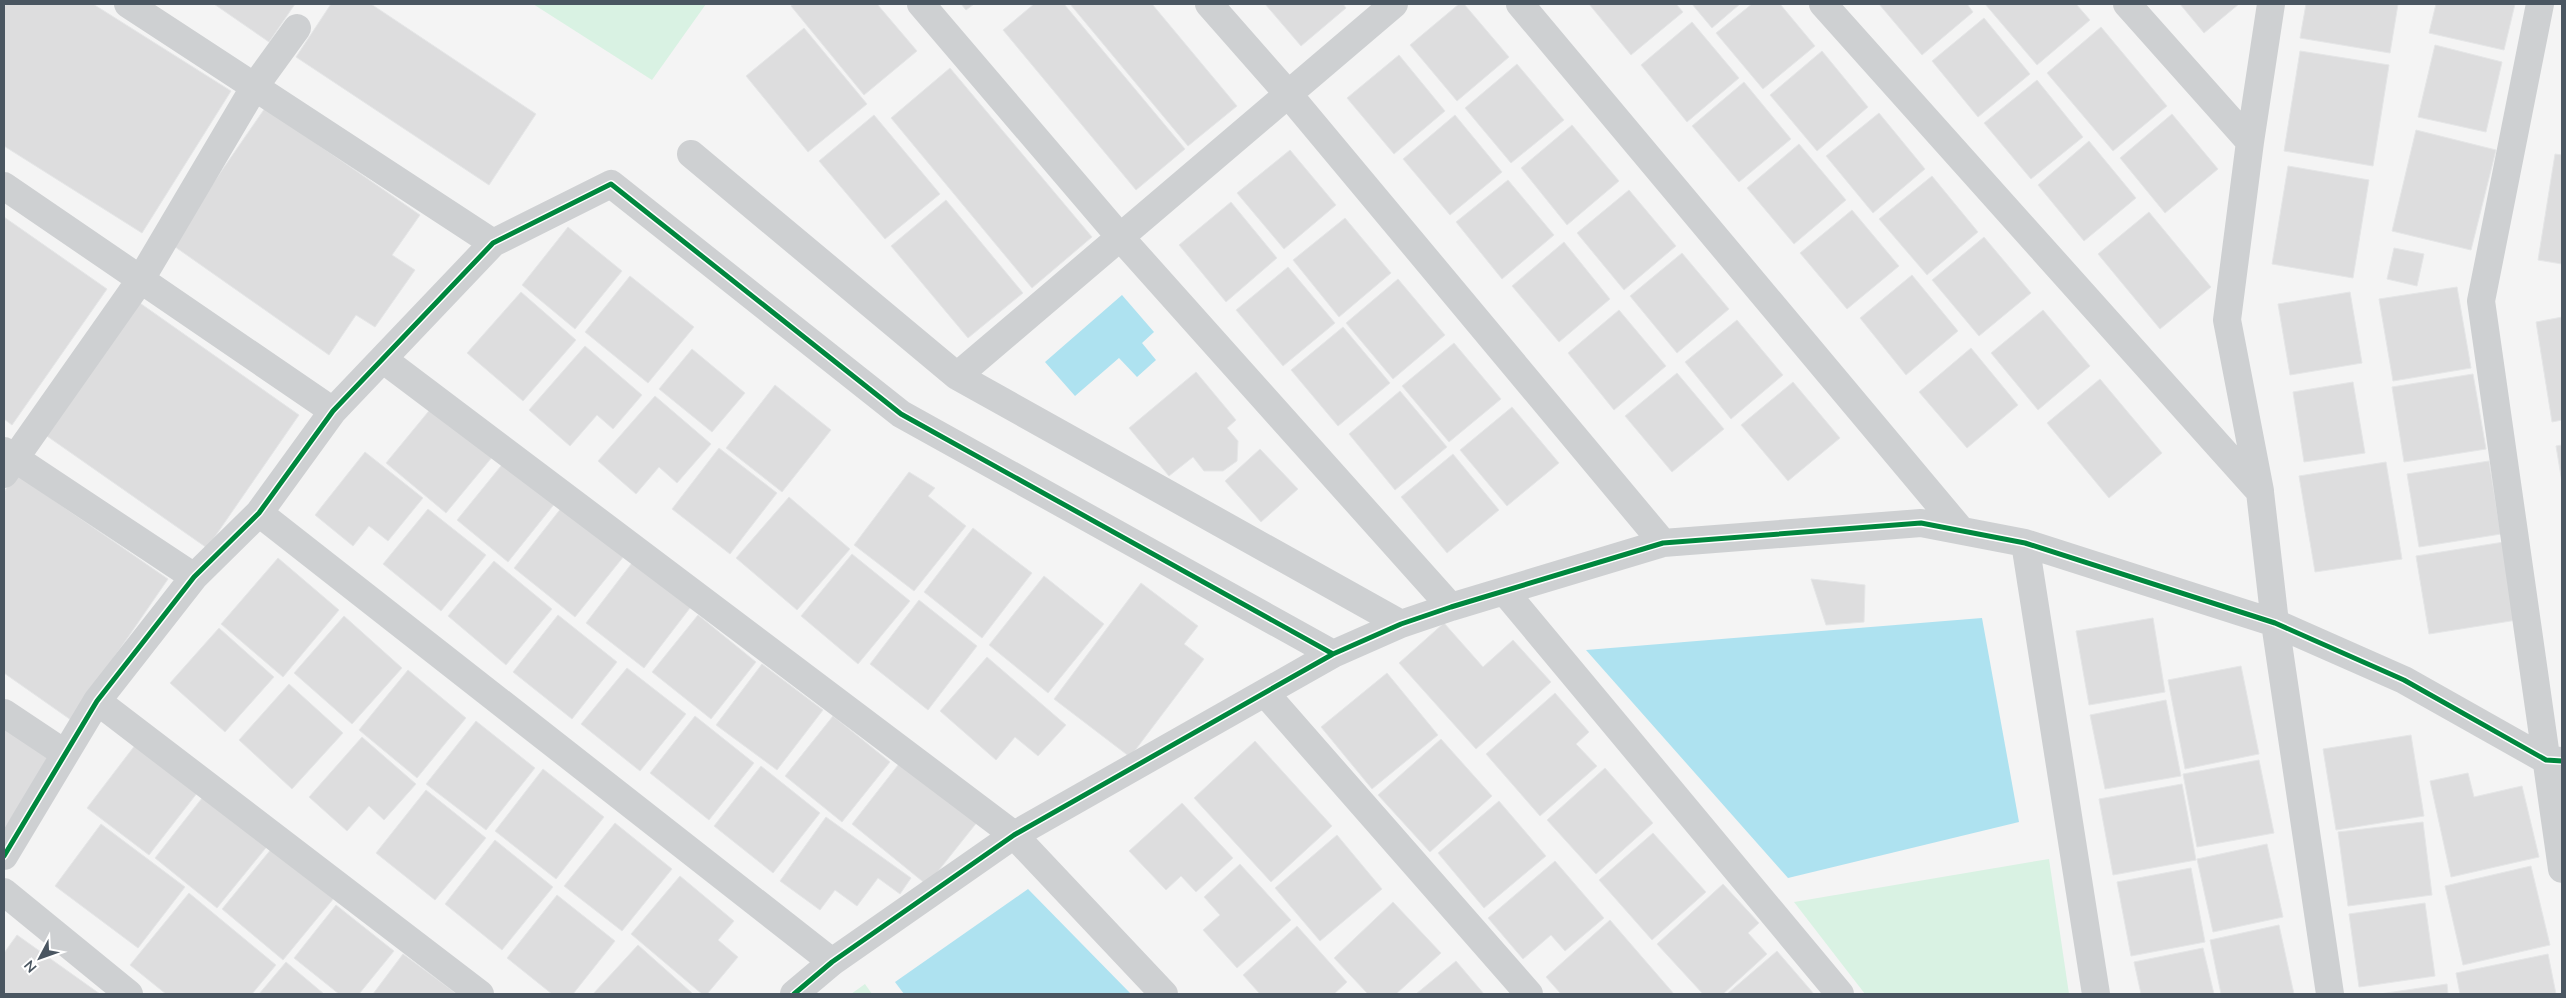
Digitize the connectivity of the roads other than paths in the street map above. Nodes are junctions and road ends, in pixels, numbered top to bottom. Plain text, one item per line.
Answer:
1 (128, 4) edge
2 (921, 4) edge
3 (1209, 4) edge
4 (1394, 4) edge
5 (1520, 4) edge
6 (1823, 4) edge
7 (2128, 4) edge
8 (2271, 4) edge
9 (2540, 4) edge
10 (2556, 4) edge
11 (2562, 9) edge
12 (297, 28) dead end
13 (255, 86) junction
14 (1289, 95) junction
15 (2250, 142) junction
16 (691, 154) dead end
17 (4, 186) edge
18 (1120, 237) junction
19 (493, 243) junction
20 (141, 279) junction
21 (384, 360) junction
22 (957, 376) junction
23 (334, 411) junction
24 (8, 461) edge
25 (2260, 492) junction
26 (259, 513) junction
27 (1960, 529) junction
28 (1663, 543) junction
29 (2025, 543) junction
30 (194, 577) junction
31 (1506, 592) junction
32 (1451, 607) junction
33 (2275, 623) junction
34 (1401, 624) junction
35 (1333, 654) junction
36 (1265, 693) junction
37 (97, 701) junction
38 (4, 713) edge
39 (64, 753) junction
40 (2554, 760) edge
41 (1014, 835) junction
42 (4, 856) edge
43 (2562, 869) edge
44 (4, 892) edge
45 (832, 962) junction
46 (129, 994) edge
47 (480, 994) edge
48 (794, 994) edge
49 (1164, 994) edge
50 (1529, 994) edge
51 (1840, 994) edge
52 (2096, 994) edge
53 (2330, 994) edge

1 - 13 street
2 - 18 street
3 - 14 street
4 - 14 street
5 - 27 street
6 - 25 street
7 - 15 street
8 - 15 street
9 - 40 street
10 - 11 street
12 - 13 street
13 - 19 street
13 - 20 street
14 - 18 street
14 - 28 street
15 - 25 street
16 - 22 street
17 - 20 street
18 - 22 street
18 - 32 street
19 - 21 street
19 - 35 street
20 - 23 street
20 - 24 street
21 - 23 street
21 - 41 street
22 - 34 street
23 - 26 street
24 - 30 street
25 - 33 street
26 - 30 street
26 - 45 street
27 - 28 street
27 - 29 street
28 - 31 street
29 - 33 street
29 - 52 street
30 - 37 street
31 - 32 street
31 - 51 street
32 - 34 street
33 - 40 street
33 - 53 street
34 - 35 street
35 - 36 street
36 - 41 street
36 - 50 street
37 - 39 street
37 - 47 street
38 - 39 street
39 - 42 street
40 - 43 street
41 - 45 street
41 - 49 street
44 - 46 street
45 - 48 street

